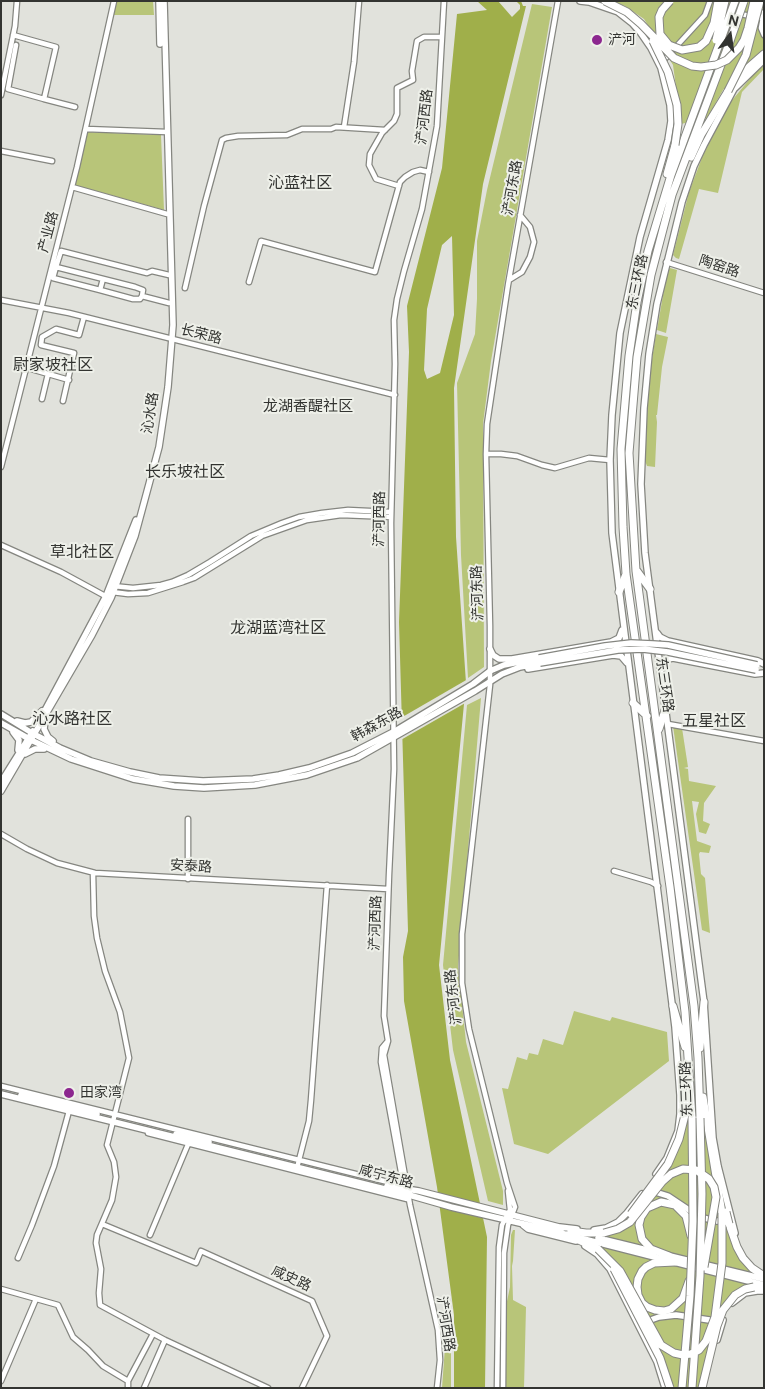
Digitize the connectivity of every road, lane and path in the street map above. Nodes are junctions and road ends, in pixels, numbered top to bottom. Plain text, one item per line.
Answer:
1 (17, 1) edge
2 (114, 1) edge
3 (159, 1) edge
4 (164, 1) edge
5 (359, 1) edge
6 (444, 1) edge
7 (558, 1) edge
8 (580, 1) edge
9 (605, 1) edge
10 (670, 1) edge
11 (710, 1) edge
12 (718, 1) edge
13 (725, 1) edge
14 (735, 1) edge
15 (743, 1) edge
16 (753, 1) edge
17 (760, 1) edge
18 (764, 4) edge
19 (708, 9) junction
20 (764, 12) edge
21 (762, 18) junction
22 (641, 24) junction
23 (13, 35) junction
24 (764, 36) edge
25 (442, 37) junction
26 (719, 40) junction
27 (16, 45) dead end
28 (764, 54) edge
29 (764, 60) edge
30 (658, 64) junction
31 (728, 91) junction
32 (2, 92) edge
33 (44, 99) junction
34 (75, 107) dead end
35 (344, 126) junction
36 (86, 129) junction
37 (385, 130) junction
38 (166, 132) junction
39 (1, 151) edge
40 (52, 161) dead end
41 (429, 172) junction
42 (399, 186) junction
43 (72, 187) junction
44 (672, 195) junction
45 (167, 214) junction
46 (520, 215) junction
47 (648, 251) junction
48 (666, 262) junction
49 (56, 267) junction
50 (169, 275) junction
51 (103, 279) junction
52 (508, 280) junction
53 (249, 282) dead end
54 (186, 288) dead end
55 (100, 290) junction
56 (764, 293) edge
57 (142, 296) junction
58 (1, 300) edge
59 (169, 303) junction
60 (41, 309) junction
61 (84, 317) junction
62 (171, 339) junction
63 (31, 370) dead end
64 (48, 374) junction
65 (69, 380) junction
66 (394, 395) junction
67 (42, 399) dead end
68 (63, 401) dead end
69 (486, 454) junction
70 (610, 460) junction
71 (1, 467) edge
72 (391, 514) junction
73 (1, 545) edge
74 (636, 571) junction
75 (626, 574) junction
76 (650, 589) junction
77 (110, 592) junction
78 (619, 592) junction
79 (623, 620) junction
80 (656, 630) junction
81 (490, 650) junction
82 (528, 656) junction
83 (512, 659) junction
84 (521, 661) junction
85 (540, 661) junction
86 (760, 666) edge
87 (629, 670) junction
88 (661, 670) junction
89 (490, 671) junction
90 (764, 673) edge
91 (490, 683) junction
92 (633, 704) junction
93 (49, 706) junction
94 (666, 708) junction
95 (1, 714) edge
96 (646, 716) junction
97 (8, 718) junction
98 (1, 723) edge
99 (668, 724) junction
100 (658, 732) junction
101 (396, 734) junction
102 (31, 736) junction
103 (764, 741) edge
104 (62, 752) junction
105 (16, 762) junction
106 (1, 782) edge
107 (1, 792) edge
108 (188, 819) dead end
109 (1, 834) edge
110 (614, 871) dead end
111 (93, 872) junction
112 (188, 879) junction
113 (327, 885) junction
114 (658, 886) junction
115 (388, 889) junction
116 (704, 1002) junction
117 (672, 1006) junction
118 (688, 1055) junction
119 (698, 1058) junction
120 (699, 1072) junction
121 (1, 1086) edge
122 (1, 1090) edge
123 (1, 1095) edge
124 (68, 1112) junction
125 (688, 1117) junction
126 (113, 1120) junction
127 (189, 1142) junction
128 (299, 1162) junction
129 (645, 1190) junction
130 (406, 1192) junction
131 (724, 1212) junction
132 (509, 1217) junction
133 (730, 1222) junction
134 (102, 1224) junction
135 (560, 1227) junction
136 (602, 1233) junction
137 (150, 1235) dead end
138 (570, 1235) junction
139 (593, 1246) junction
140 (692, 1246) junction
141 (614, 1247) junction
142 (670, 1256) junction
143 (18, 1258) dead end
144 (675, 1262) junction
145 (692, 1271) junction
146 (764, 1272) edge
147 (764, 1278) edge
148 (764, 1286) edge
149 (1, 1289) edge
150 (764, 1291) edge
151 (699, 1297) junction
152 (36, 1298) junction
153 (722, 1322) junction
154 (638, 1325) junction
155 (153, 1334) junction
156 (165, 1340) junction
157 (1, 1380) edge
158 (128, 1381) junction
159 (128, 1388) edge
160 (144, 1388) edge
161 (268, 1388) edge
162 (302, 1388) edge
163 (437, 1388) edge
164 (497, 1388) edge
165 (503, 1388) edge
166 (665, 1388) edge
167 (670, 1388) edge
168 (682, 1388) edge
169 (692, 1388) edge
170 (704, 1388) edge

1 - 23 street
2 - 36 street, 产业路
3 - 38 main road, 沁水路
4 - 38 main road, 沁水路
5 - 35 street
6 - 25 street, 浐河西路
7 - 46 street, 浐河东路
8 - 30 main road
9 - 22 highway, bridge
10 - 12 highway, bridge
11 - 19 street
13 - 26 highway, bridge
14 - 26 highway, bridge
15 - 18 highway, bridge
15 - 44 highway, 东三环路, bridge
16 - 18 main road, bridge
16 - 22 highway, bridge
17 - 31 highway, bridge
19 - 21 street
19 - 30 street
20 - 21 street
21 - 24 street
22 - 47 highway, bridge
23 - 32 street
23 - 33 street
25 - 37 street
25 - 41 street, 浐河西路
26 - 47 highway, 东三环路
27 - 33 street
28 - 31 highway, bridge
29 - 48 main road
30 - 70 main road
31 - 44 highway
33 - 34 street
35 - 37 street
35 - 54 street
36 - 38 street
36 - 43 street, 产业路
37 - 42 street
38 - 45 main road, 沁水路
38 - 62 main road, 沁水路
39 - 40 street
41 - 42 street
41 - 66 street, 浐河西路
42 - 53 street
43 - 45 street
43 - 60 street, 产业路
44 - 74 highway, 东三环路
45 - 50 main road, 沁水路
46 - 52 street, 浐河东路
46 - 52 street
47 - 75 highway, 东三环路
48 - 56 street, 陶窑路
48 - 76 main road
49 - 50 street
49 - 51 street
49 - 55 street
50 - 59 main road, 沁水路
51 - 55 street
51 - 57 street
52 - 69 street, 浐河东路
55 - 57 street
57 - 59 street
58 - 60 street, 长荣路
59 - 62 main road, 沁水路
60 - 61 street, 长荣路
60 - 71 street, 产业路
61 - 62 street, 长荣路
61 - 65 street
62 - 66 street, 长荣路
62 - 77 main road, 沁水路
63 - 64 street
64 - 65 street
64 - 67 street
65 - 68 street
66 - 72 street, 浐河西路
69 - 70 street
69 - 81 street, 浐河东路
70 - 78 main road
72 - 77 street
72 - 101 street, 浐河西路
73 - 77 street
74 - 76 highway
74 - 100 highway, 东三环路
75 - 78 highway
75 - 96 highway, 东三环路
76 - 80 main road
77 - 93 main road, 沁水路
78 - 79 main road
79 - 82 main road
79 - 87 main road
80 - 86 main road
80 - 88 main road
81 - 83 main road
81 - 89 street, 浐河东路
82 - 83 main road
82 - 84 street
83 - 84 street
84 - 85 main road, 韩森东路
84 - 89 main road, 韩森东路
85 - 86 main road, 韩森东路, bridge
85 - 91 main road, 韩森东路
86 - 90 main road, 韩森东路
87 - 91 main road
87 - 92 main road
88 - 90 main road
88 - 94 main road
89 - 91 street, 浐河东路
89 - 101 main road, 韩森东路
91 - 101 main road, 韩森东路
91 - 132 street, 浐河东路
92 - 96 highway
92 - 114 main road
93 - 97 main road
93 - 102 main road, 沁水路
93 - 104 main road
94 - 99 main road
94 - 100 highway
95 - 97 main road, 韩森东路
96 - 118 highway, 东三环路
97 - 102 main road, 韩森东路
98 - 102 main road, 韩森东路
98 - 105 main road
99 - 103 street
99 - 116 main road
100 - 119 highway, 东三环路
101 - 104 main road, 韩森东路
101 - 115 street, 浐河西路
102 - 104 main road, 韩森东路
102 - 105 main road, 沁水路
104 - 105 main road
105 - 106 main road, 沁水路
105 - 107 main road, 沁水路
108 - 112 street
109 - 111 street, 安泰路
110 - 114 street
111 - 112 street, 安泰路
111 - 126 street
112 - 113 street, 安泰路
113 - 115 street, 安泰路
113 - 128 street
114 - 117 main road
115 - 130 street, 浐河西路
116 - 119 highway
116 - 133 main road
117 - 118 highway
117 - 129 main road
118 - 125 highway, 东三环路
119 - 120 highway, 东三环路
120 - 131 highway
120 - 151 highway, 东三环路, bridge
121 - 126 street
122 - 126 main road, 咸宁东路
123 - 124 main road, 咸宁东路
124 - 126 main road, 咸宁东路
124 - 143 street
125 - 136 highway, bridge
125 - 140 highway, 东三环路, bridge
126 - 127 main road, 咸宁东路
126 - 128 main road, 咸宁东路
126 - 134 street
127 - 130 main road, 咸宁东路
127 - 137 street
128 - 130 main road, 咸宁东路
129 - 133 main road
129 - 135 main road
130 - 132 main road, 咸宁东路
130 - 132 main road, 咸宁东路
130 - 163 street, 浐河西路
131 - 133 highway, bridge
131 - 139 highway, bridge
132 - 135 main road, 咸宁东路
132 - 138 main road, 咸宁东路
132 - 164 street, 浐河东路
132 - 165 street, 浐河东路
133 - 146 main road
133 - 147 highway
134 - 155 street
134 - 162 street, 咸史路
135 - 138 main road, 咸宁东路
136 - 138 highway
136 - 151 highway, bridge
138 - 139 highway
138 - 141 main road, 咸宁东路
138 - 142 main road, 咸宁东路
138 - 154 main road
139 - 141 main road
139 - 167 highway, bridge
140 - 142 highway, bridge
140 - 145 highway, 东三环路, bridge
141 - 144 main road, 咸宁东路
142 - 147 main road, 咸宁东路
144 - 145 highway, bridge
144 - 148 main road, 咸宁东路
145 - 168 highway, 东三环路, bridge
148 - 170 highway, bridge
149 - 152 street
150 - 153 main road
151 - 169 highway, 东三环路, bridge
152 - 157 street
152 - 158 street
153 - 154 main road
153 - 170 main road
154 - 166 main road
155 - 156 street
155 - 158 street
156 - 160 street
156 - 161 street
158 - 159 street

